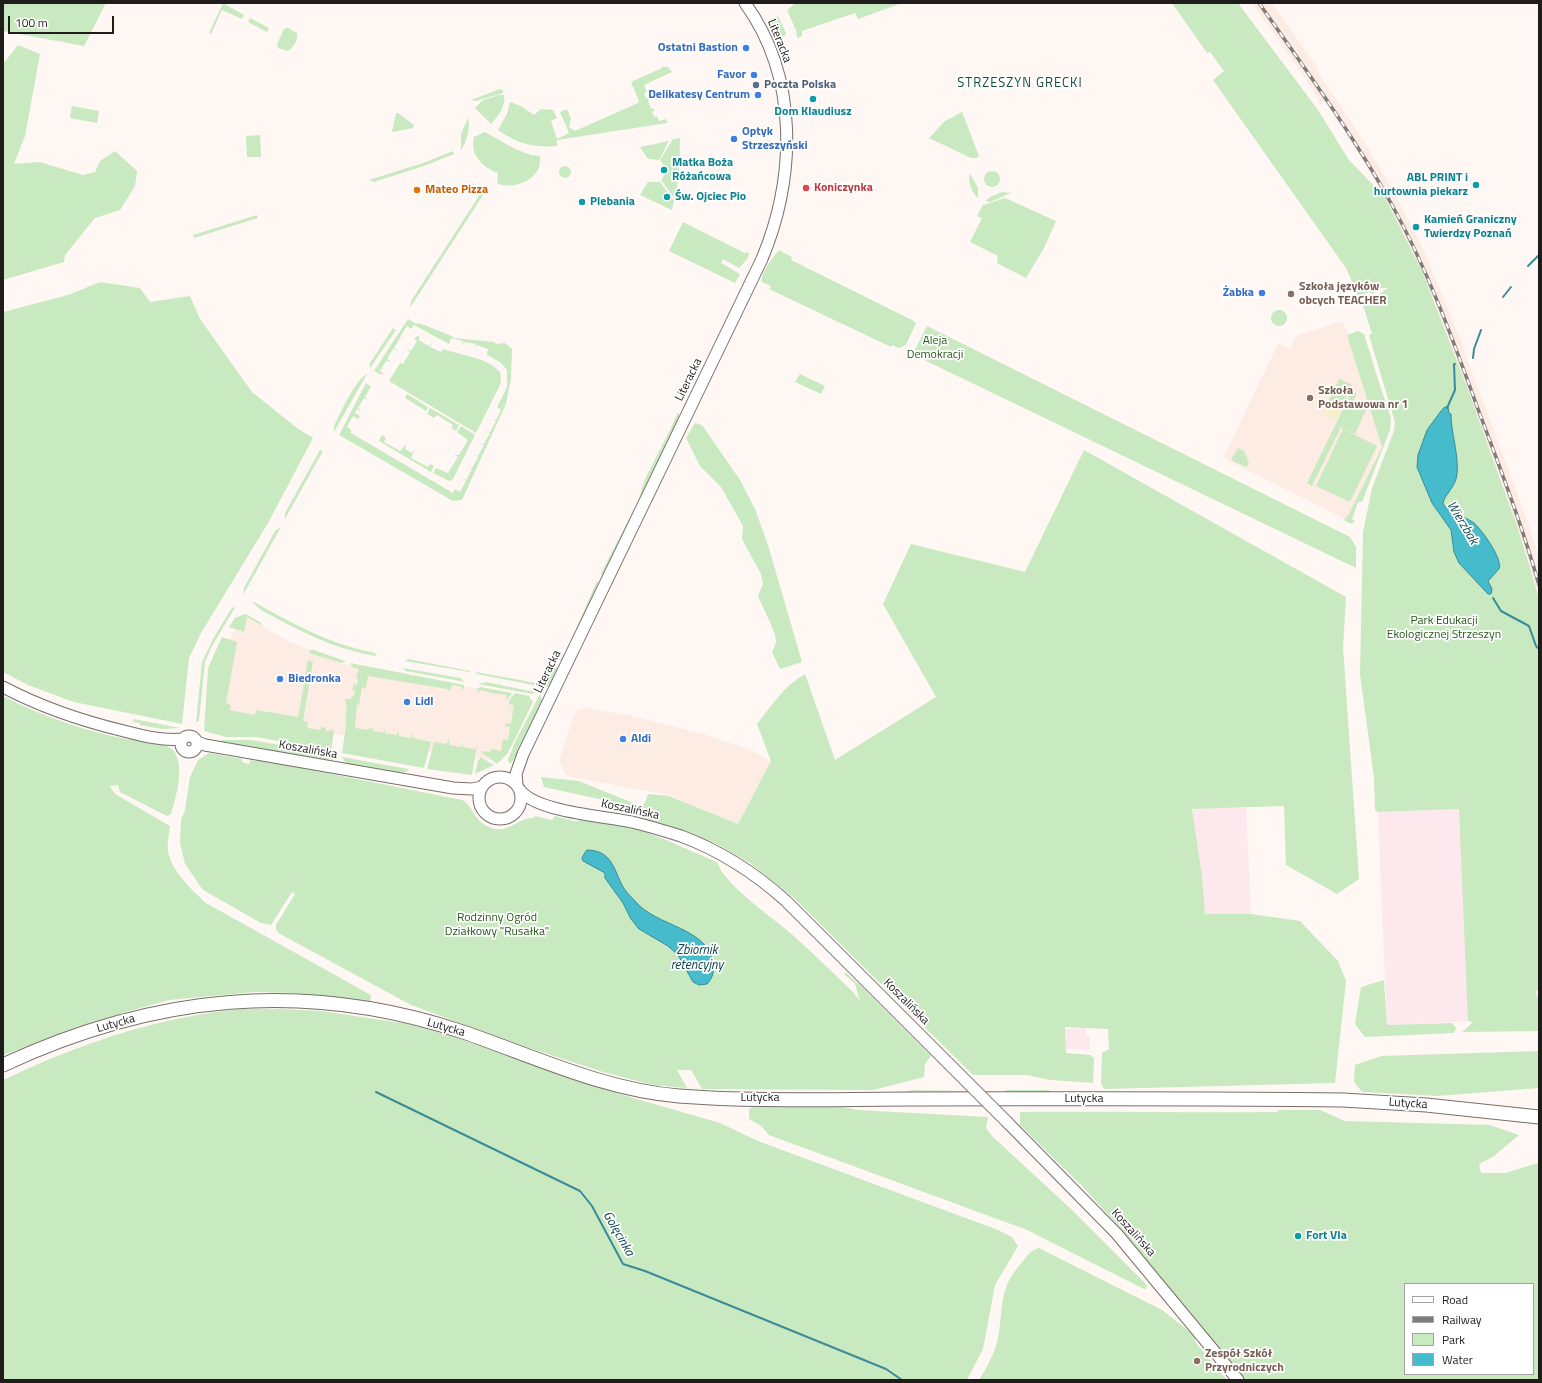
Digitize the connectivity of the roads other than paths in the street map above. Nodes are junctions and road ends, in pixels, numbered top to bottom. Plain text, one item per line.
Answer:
1 (745, 3) edge
2 (3, 687) edge
3 (523, 754) junction
4 (500, 777) junction
5 (482, 787) junction
6 (519, 787) junction
7 (453, 788) junction
8 (480, 804) junction
9 (546, 806) junction
10 (517, 811) junction
11 (3, 1065) edge
12 (1539, 1117) edge
13 (1238, 1380) edge

1 - 3 street, Literacka
2 - 7 street, Koszalińska
3 - 4 street, Literacka
3 - 6 street, Literacka
4 - 5 street
4 - 6 street
5 - 7 street, Koszalińska
5 - 8 street
6 - 9 street, Koszalińska
6 - 10 street
7 - 8 street, Koszalińska
8 - 10 street
9 - 10 street, Koszalińska
9 - 13 street, Koszalińska, bridge
11 - 12 main road, Lutycka

